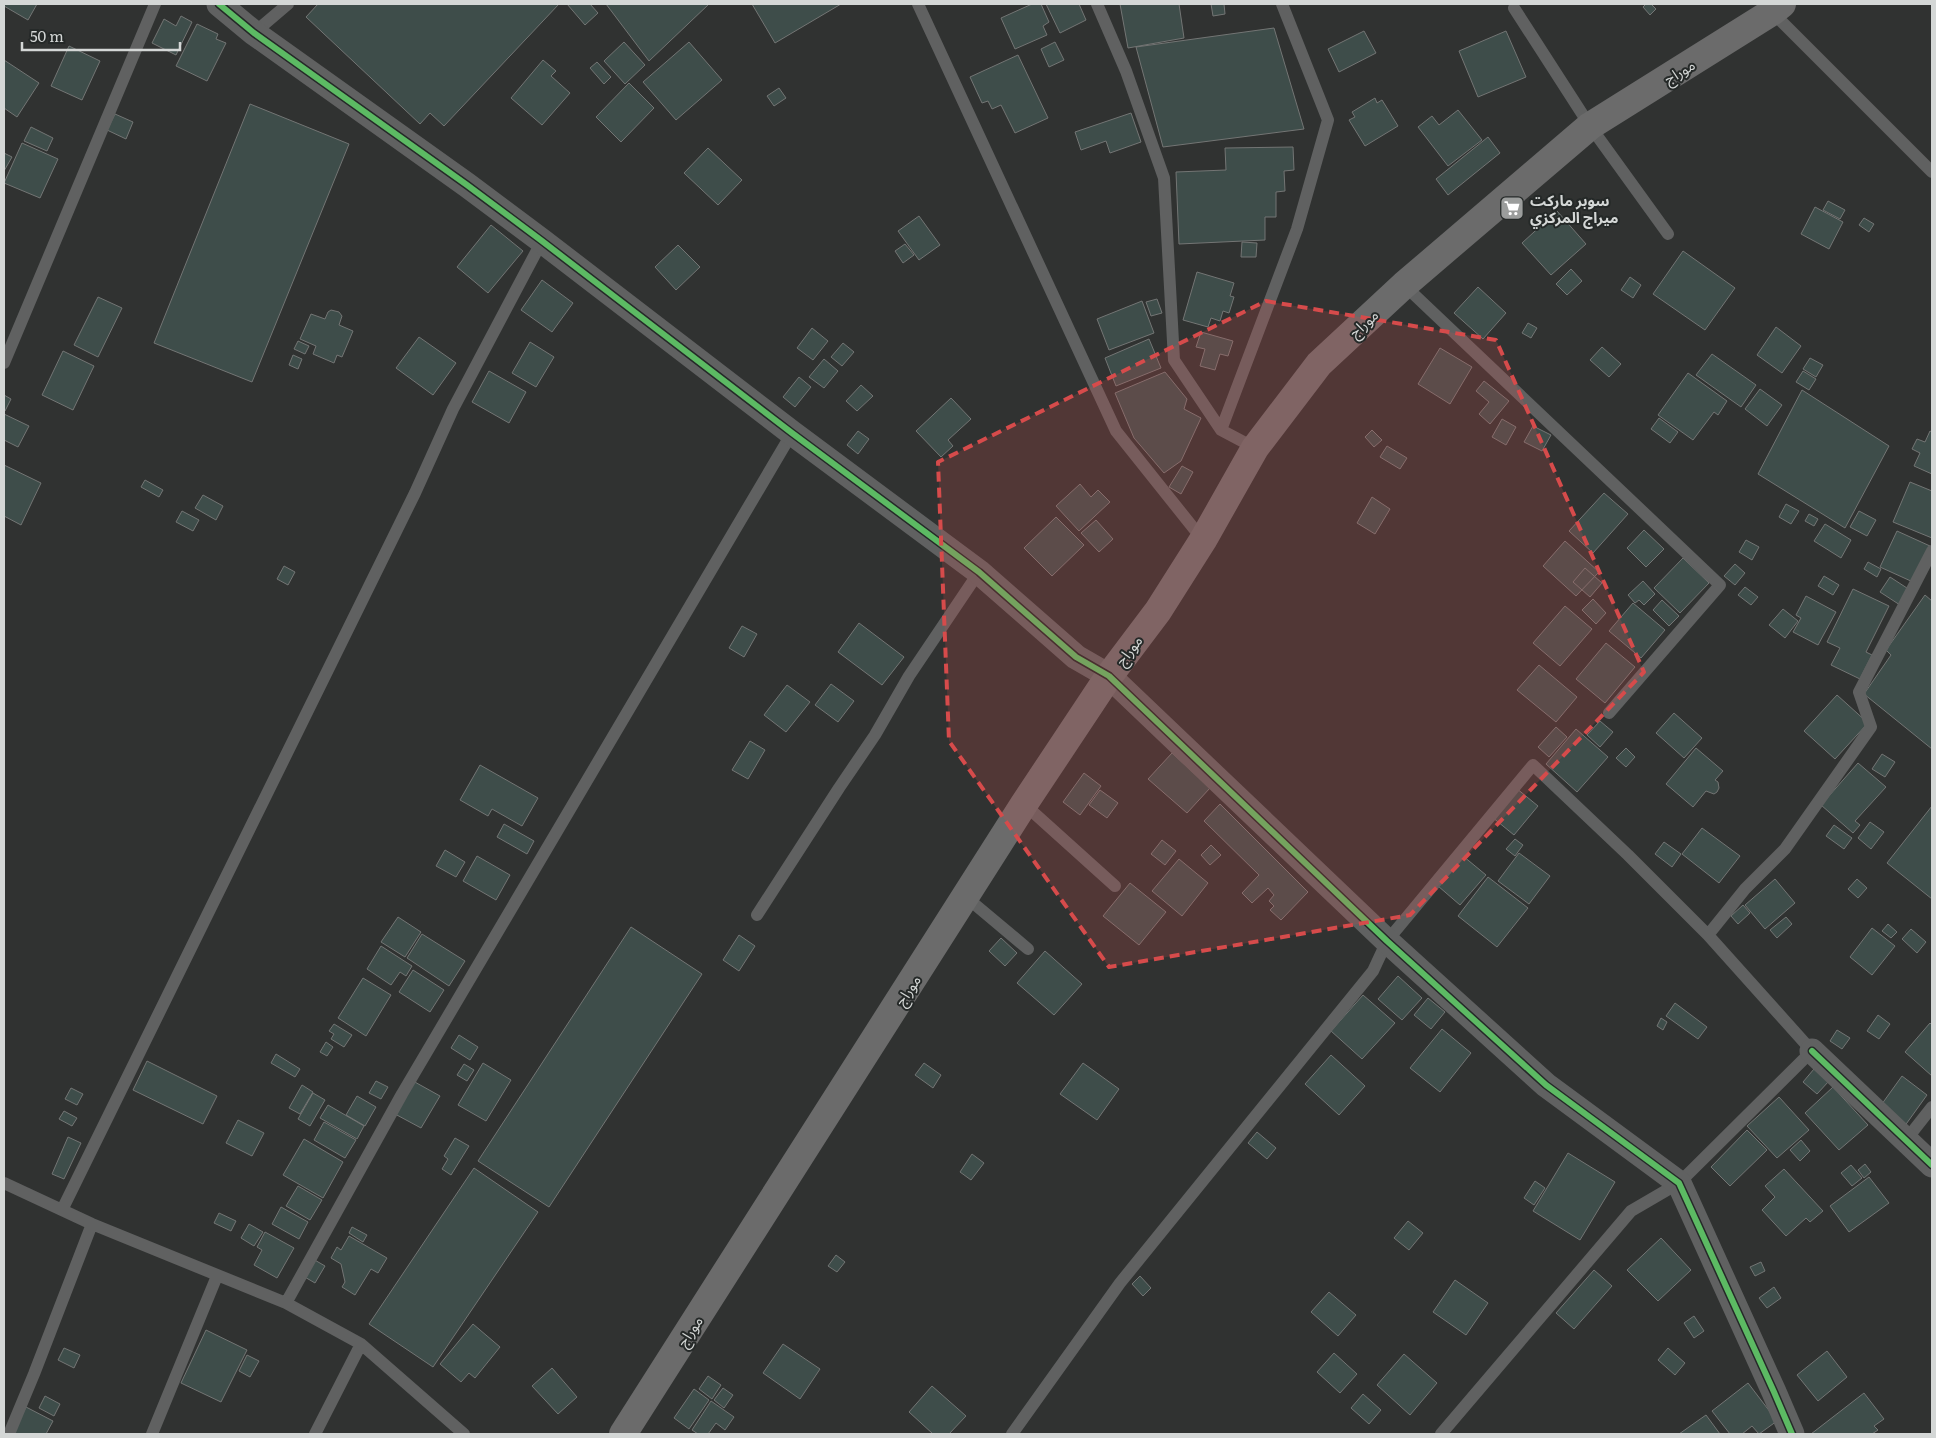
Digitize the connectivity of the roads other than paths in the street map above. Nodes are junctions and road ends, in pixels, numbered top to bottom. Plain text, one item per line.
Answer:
1 (155, 4) edge
2 (219, 4) edge
3 (288, 4) edge
4 (918, 4) edge
5 (1097, 4) edge
6 (1282, 4) edge
7 (1514, 8) dead end
8 (1777, 8) edge
9 (254, 33) junction
10 (1590, 126) junction
11 (1932, 172) edge
12 (1668, 234) dead end
13 (542, 241) junction
14 (1404, 285) junction
15 (4, 363) edge
16 (1221, 430) junction
17 (792, 432) junction
18 (1255, 448) junction
19 (1203, 540) junction
20 (1932, 551) edge
21 (979, 572) junction
22 (1108, 676) junction
23 (1609, 713) dead end
24 (1024, 804) junction
25 (1115, 886) dead end
26 (966, 897) junction
27 (757, 915) dead end
28 (1708, 935) junction
29 (1387, 941) junction
30 (1028, 949) dead end
31 (1812, 1051) junction
32 (1932, 1107) edge
33 (1906, 1140) junction
34 (1932, 1165) edge
35 (4, 1183) edge
36 (1680, 1183) junction
37 (62, 1210) junction
38 (92, 1224) junction
39 (217, 1276) junction
40 (286, 1303) junction
41 (361, 1344) junction
42 (9, 1434) edge
43 (152, 1434) edge
44 (314, 1434) edge
45 (464, 1434) edge
46 (623, 1434) edge
47 (1012, 1434) edge
48 (1441, 1434) edge
49 (1792, 1434) edge

1 - 15 lane
2 - 9 street
3 - 9 lane
4 - 19 lane
5 - 16 lane
6 - 16 lane
7 - 10 lane
8 - 10 main road, موراج
8 - 11 lane
9 - 13 street
10 - 12 lane
10 - 14 main road, موراج
13 - 17 street
13 - 37 lane
14 - 18 main road, موراج
14 - 23 lane
16 - 18 lane
17 - 21 street
17 - 40 lane
18 - 19 main road, موراج
19 - 22 main road, موراج
20 - 28 lane
21 - 22 street
21 - 27 lane
22 - 24 main road, موراج
22 - 29 street
24 - 25 lane
24 - 26 main road, موراج
26 - 30 lane
26 - 46 main road, موراج
28 - 29 lane
28 - 31 lane
29 - 36 street
29 - 47 lane
31 - 33 street
31 - 36 lane
32 - 33 lane
33 - 34 street
35 - 37 lane
36 - 48 lane
36 - 49 street
37 - 38 lane
38 - 39 lane
38 - 42 lane
39 - 40 lane
39 - 43 lane
40 - 41 lane
41 - 44 lane
41 - 45 lane

